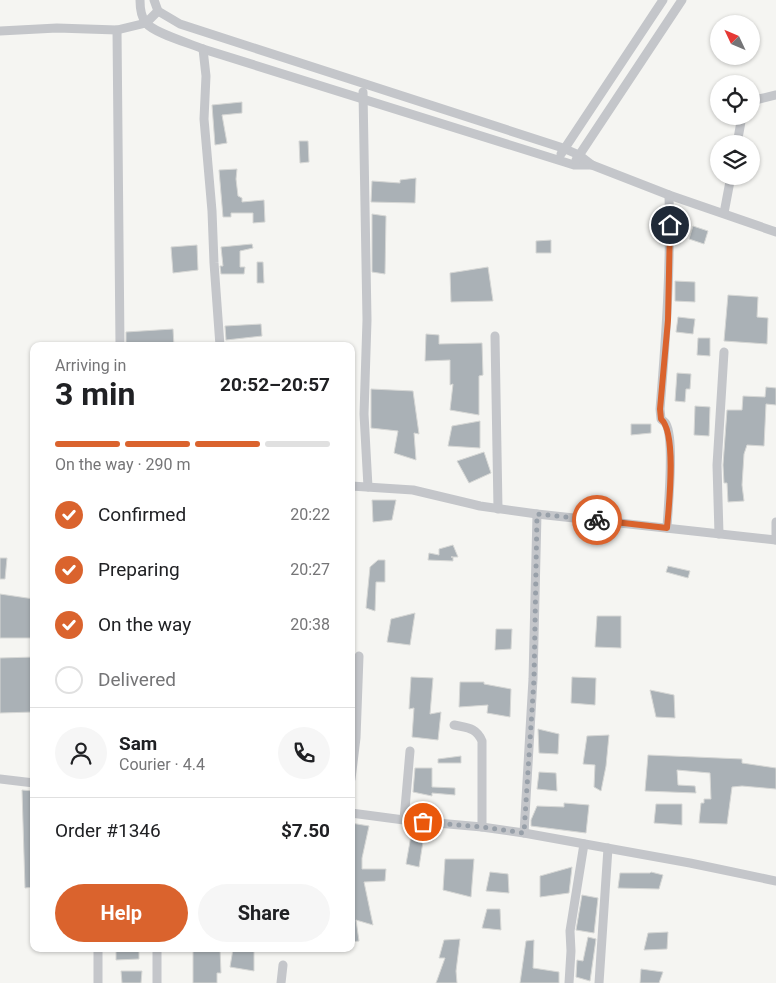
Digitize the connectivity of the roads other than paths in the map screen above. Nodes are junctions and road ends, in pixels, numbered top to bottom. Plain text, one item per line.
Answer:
1 (140, 0) edge
2 (154, 0) edge
3 (663, 0) edge
4 (682, 0) edge
5 (158, 11) junction
6 (146, 23) junction
7 (116, 30) junction
8 (0, 31) edge
9 (203, 48) junction
10 (363, 84) junction
11 (776, 95) edge
12 (362, 98) junction
13 (760, 99) edge
14 (564, 148) junction
15 (579, 155) junction
16 (558, 160) junction
17 (574, 165) junction
18 (592, 165) junction
19 (729, 185) edge
20 (669, 195) junction
21 (724, 213) junction
22 (776, 232) edge
23 (495, 336) dead end
24 (120, 342) edge
25 (220, 342) edge
26 (724, 352) dead end
27 (355, 486) edge
28 (368, 487) junction
29 (498, 509) junction
30 (537, 514) junction
31 (776, 522) edge
32 (667, 528) junction
33 (719, 534) junction
34 (776, 540) edge
35 (359, 656) dead end
36 (454, 725) dead end
37 (355, 746) edge
38 (410, 751) dead end
39 (0, 779) edge
40 (30, 783) edge
41 (355, 814) edge
42 (404, 820) junction
43 (482, 827) junction
44 (524, 833) junction
45 (584, 844) junction
46 (608, 848) junction
47 (776, 881) edge
48 (98, 952) edge
49 (158, 952) edge
50 (283, 965) dead end
51 (98, 983) edge
52 (157, 983) edge
53 (281, 983) edge
54 (569, 983) edge
55 (599, 983) edge

1 - 6 street
2 - 5 street
3 - 14 street
4 - 15 street
5 - 6 street
5 - 10 street
6 - 7 street
6 - 9 street
7 - 8 street
7 - 24 street
9 - 12 street
9 - 25 street
10 - 12 street
10 - 14 street
11 - 13 street
12 - 16 street
12 - 28 street
14 - 15 street
14 - 16 street
15 - 17 street
15 - 18 street
16 - 17 street
17 - 18 street
18 - 20 street
19 - 21 street
20 - 21 street
20 - 32 street
21 - 22 street
23 - 29 street
26 - 33 street
27 - 28 street
28 - 29 street
29 - 30 street
30 - 32 street
30 - 44 street
31 - 34 street
32 - 33 street
33 - 34 street
35 - 37 street
36 - 43 street
38 - 42 street
39 - 40 street
41 - 42 street
42 - 43 street
43 - 44 street
44 - 45 street
45 - 46 street
45 - 54 street
46 - 47 street
46 - 55 street
48 - 51 street
49 - 52 street
50 - 53 street

